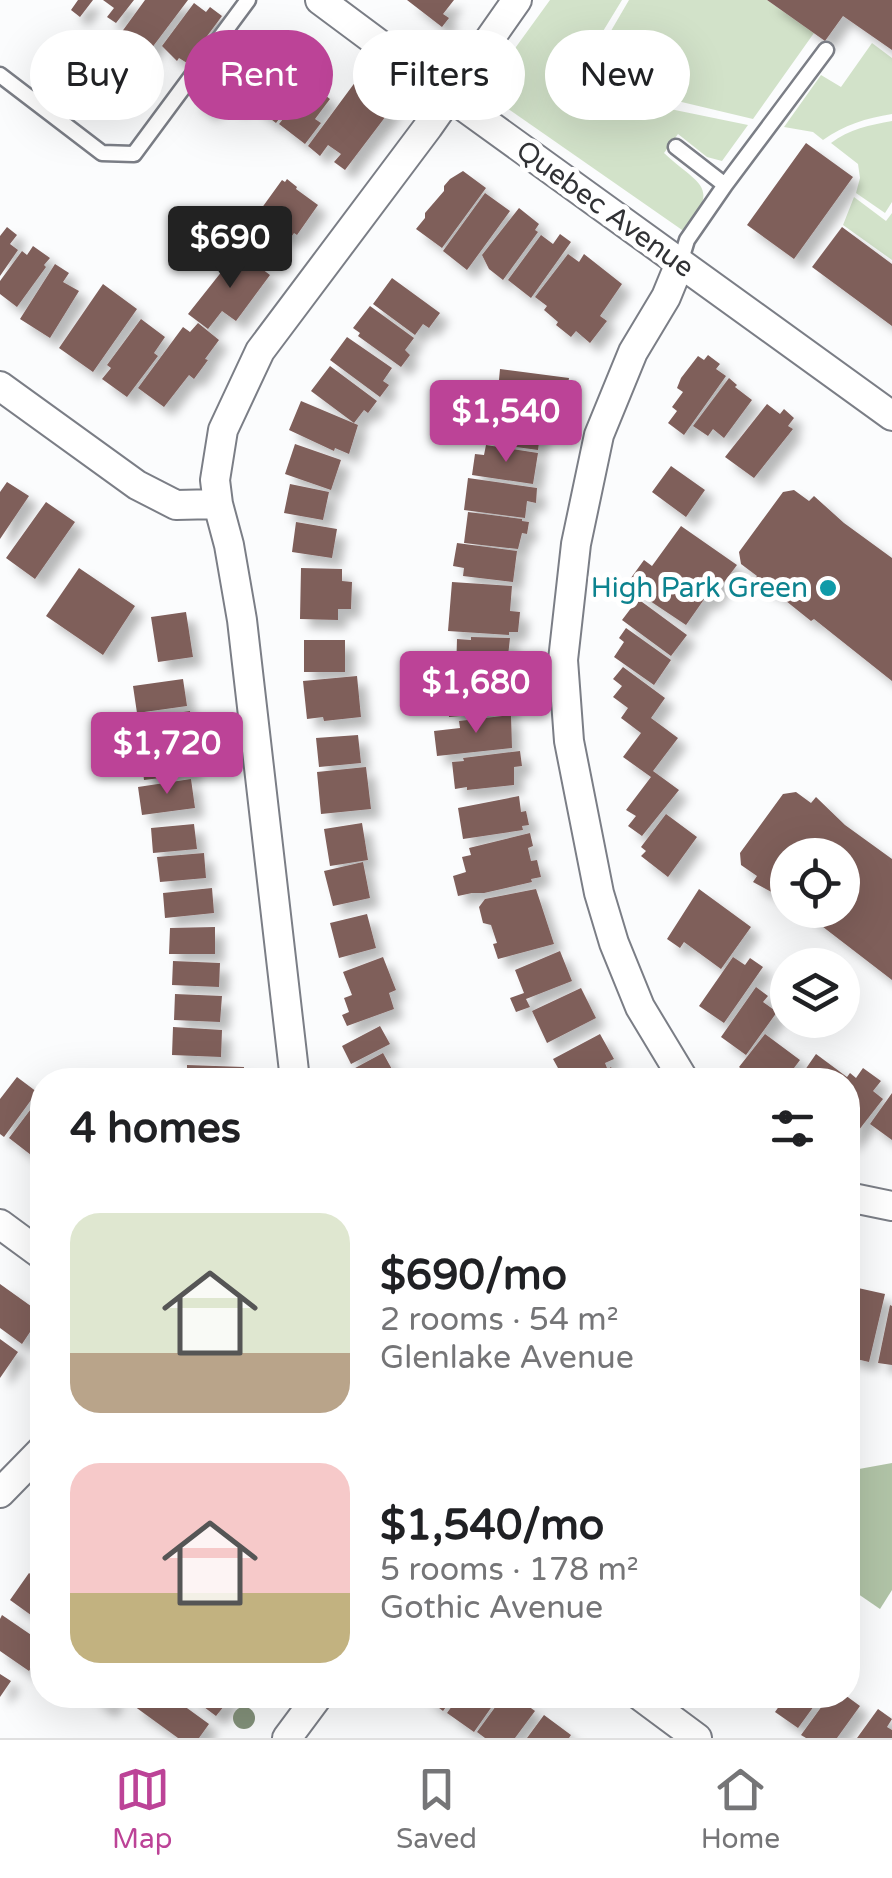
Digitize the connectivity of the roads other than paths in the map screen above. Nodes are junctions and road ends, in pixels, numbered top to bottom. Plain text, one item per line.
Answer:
1 (248, 0) edge
2 (518, 0) edge
3 (327, 2) edge
4 (363, 30) edge
5 (496, 30) edge
6 (826, 50) dead end
7 (0, 75) edge
8 (430, 120) edge
9 (481, 120) edge
10 (676, 147) dead end
11 (725, 185) junction
12 (680, 263) junction
13 (0, 386) edge
14 (892, 416) edge
15 (218, 504) junction
16 (294, 1068) edge
17 (677, 1068) edge
18 (860, 1199) edge
19 (892, 1206) edge
20 (0, 1224) edge
21 (30, 1246) edge
22 (30, 1462) edge
23 (0, 1493) edge
24 (310, 1708) edge
25 (657, 1708) edge
26 (288, 1738) edge
27 (696, 1738) edge

1 - 7 lane
2 - 5 street
3 - 4 street, Quebec Avenue
6 - 11 lane
8 - 15 street
9 - 12 street, Quebec Avenue
10 - 11 lane
11 - 12 lane
12 - 14 street, Quebec Avenue
12 - 17 street
13 - 15 street
15 - 16 street
18 - 19 street
20 - 21 street
22 - 23 street
24 - 26 street
25 - 27 street

